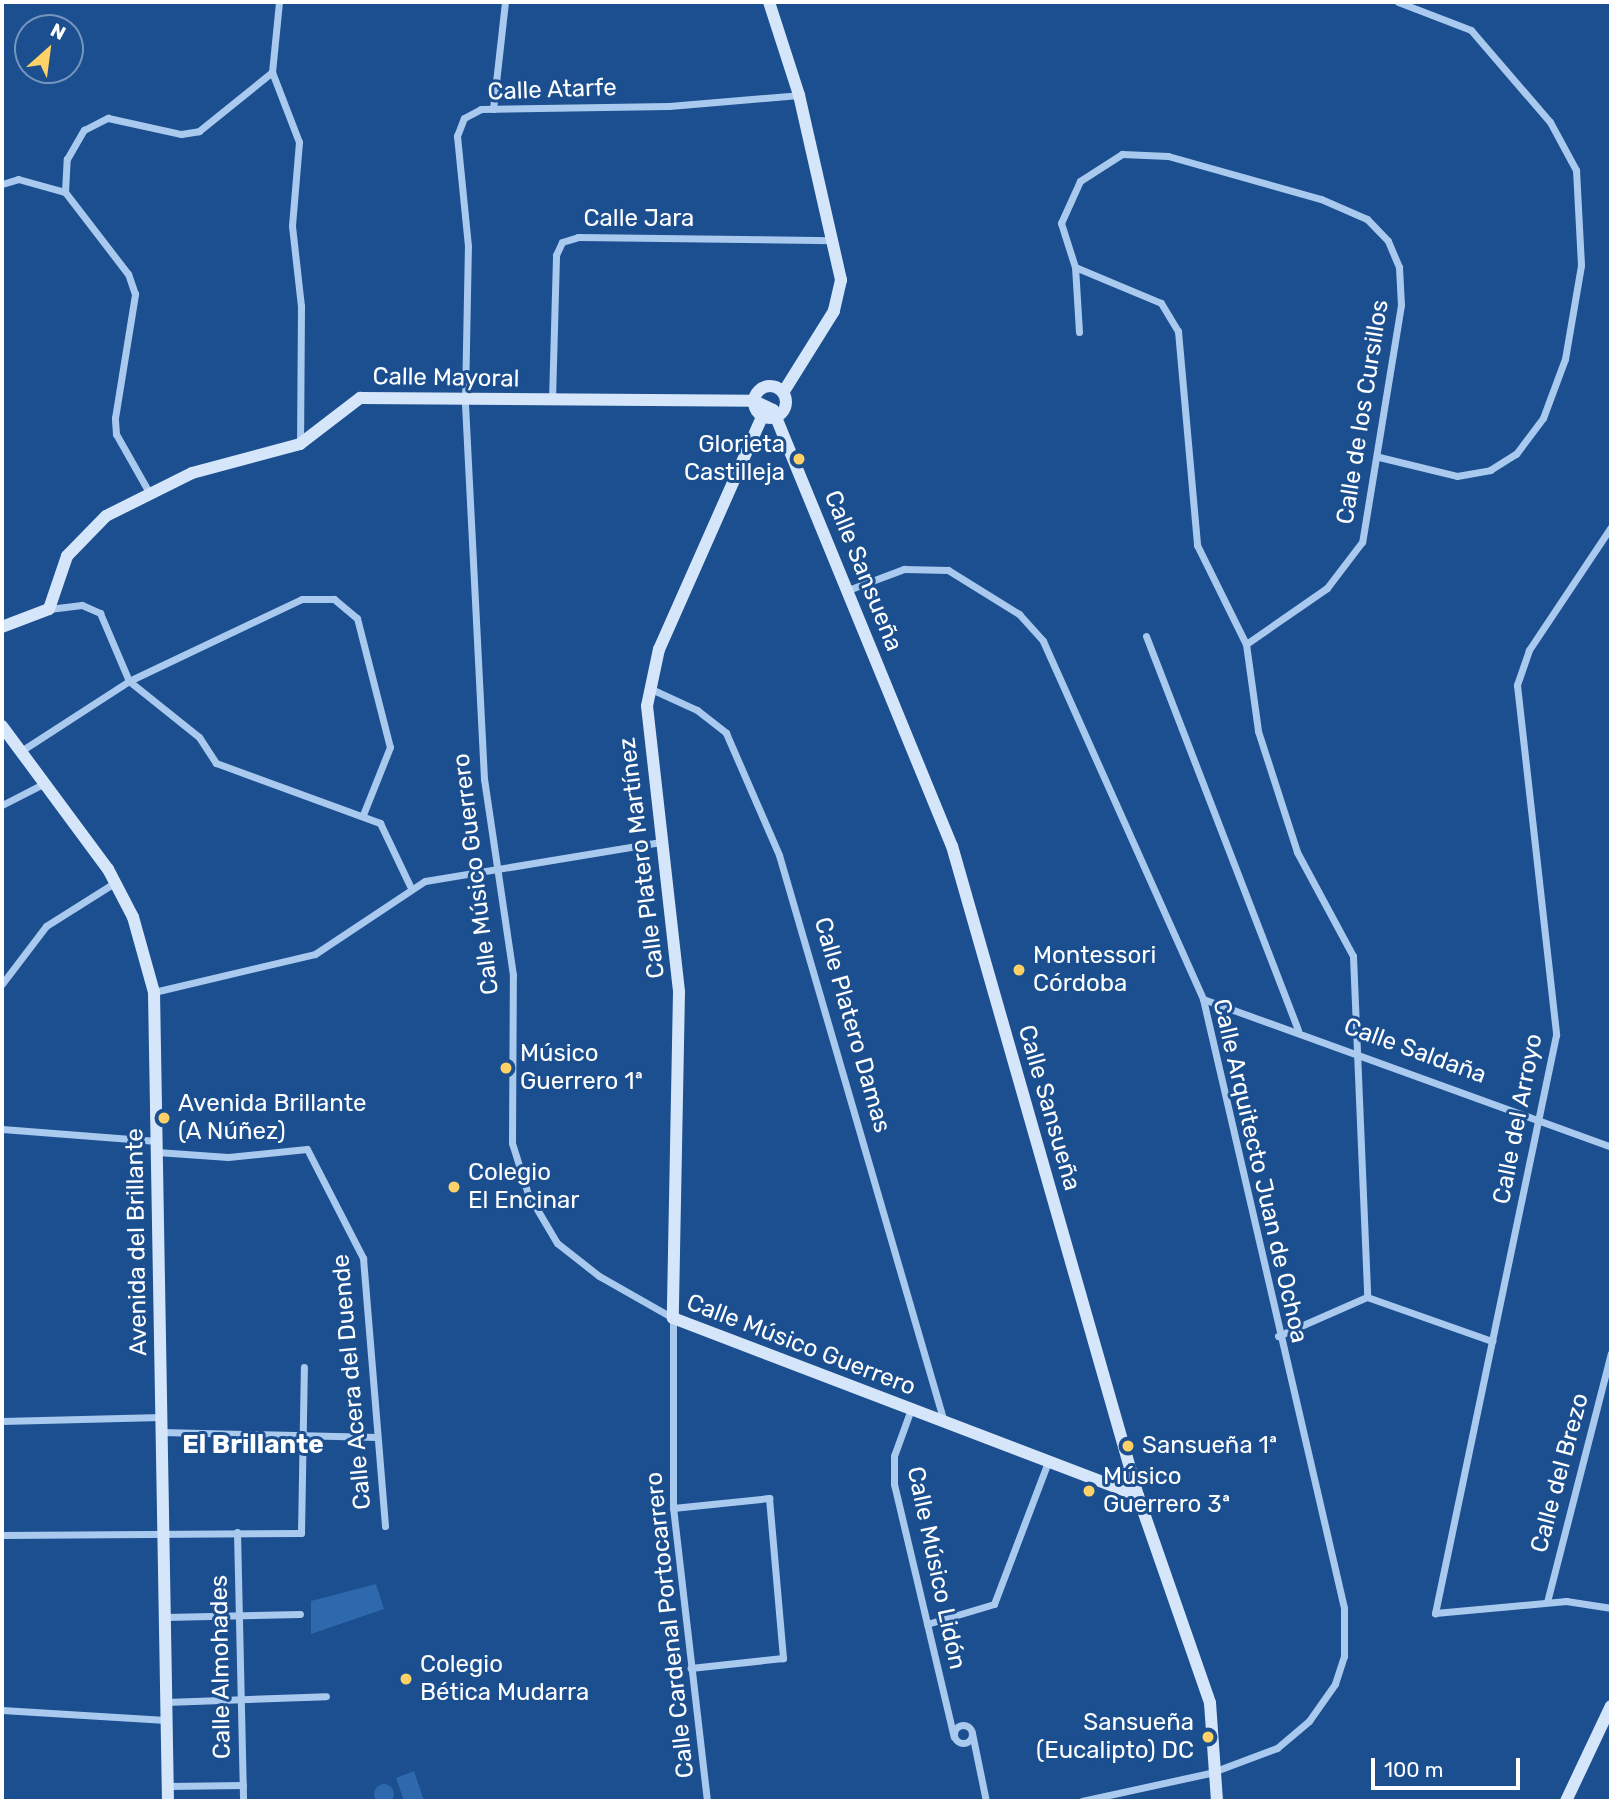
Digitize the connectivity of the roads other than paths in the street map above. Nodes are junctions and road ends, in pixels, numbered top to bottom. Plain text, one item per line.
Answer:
1 (279, 2) edge
2 (505, 2) edge
3 (769, 2) edge
4 (1398, 2) edge
5 (272, 72) junction
6 (799, 95) junction
7 (493, 109) junction
8 (2, 184) edge
9 (65, 192) junction
10 (834, 240) junction
11 (1075, 267) junction
12 (1079, 332) dead end
13 (784, 391) junction
14 (464, 399) junction
15 (552, 400) junction
16 (754, 401) junction
17 (765, 411) junction
18 (777, 416) junction
19 (300, 444) junction
20 (1379, 457) junction
21 (150, 494) junction
22 (1611, 527) edge
23 (848, 590) junction
24 (49, 609) junction
25 (2, 627) edge
26 (1146, 636) dead end
27 (1246, 644) junction
28 (129, 681) junction
29 (649, 688) junction
30 (2, 726) edge
31 (20, 751) junction
32 (45, 783) junction
33 (2, 805) edge
34 (363, 815) junction
35 (662, 842) junction
36 (497, 869) junction
37 (116, 882) junction
38 (410, 886) junction
39 (2, 984) edge
40 (154, 992) junction
41 (1203, 999) junction
42 (1298, 1030) junction
43 (1357, 1052) junction
44 (1539, 1116) junction
45 (2, 1129) edge
46 (157, 1147) junction
47 (1611, 1147) edge
48 (1367, 1297) junction
49 (673, 1318) junction
50 (1278, 1336) junction
51 (1492, 1341) junction
52 (1611, 1353) edge
53 (304, 1367) dead end
54 (911, 1409) junction
55 (161, 1417) junction
56 (2, 1421) edge
57 (944, 1422) junction
58 (161, 1432) junction
59 (302, 1435) junction
60 (377, 1437) junction
61 (1048, 1462) junction
62 (1138, 1496) junction
63 (673, 1508) junction
64 (385, 1525) dead end
65 (163, 1532) junction
66 (237, 1532) junction
67 (2, 1535) edge
68 (1546, 1602) junction
69 (1611, 1608) edge
70 (300, 1614) dead end
71 (239, 1615) junction
72 (164, 1617) junction
73 (927, 1624) junction
74 (691, 1668) junction
75 (326, 1696) dead end
76 (241, 1699) junction
77 (166, 1702) junction
78 (1611, 1706) edge
79 (2, 1710) edge
80 (166, 1720) junction
81 (972, 1733) junction
82 (954, 1737) junction
83 (1219, 1771) junction
84 (168, 1786) junction
85 (243, 1786) junction
86 (168, 1801) edge
87 (243, 1801) edge
88 (707, 1801) edge
89 (986, 1801) edge
90 (1082, 1801) edge
91 (1217, 1801) edge
92 (1566, 1801) edge

1 - 5 street
2 - 7 street
3 - 6 street
4 - 20 street
5 - 9 street
5 - 19 street
6 - 7 street, Calle Atarfe
6 - 10 street
7 - 14 street, Calle Atarfe
8 - 9 street
9 - 21 street
10 - 13 street
10 - 15 street, Calle Jara
11 - 12 street, Calle de los Cursillos
11 - 20 street, Calle de los Cursillos
11 - 27 street
13 - 16 street
13 - 18 street
14 - 15 street, Calle Mayoral
14 - 19 street, Calle Mayoral
14 - 36 street, Calle Músico Guerrero
15 - 16 street, Calle Mayoral
16 - 17 street, Calle Mayoral
17 - 18 street, Calle Sansueña
17 - 29 street, Calle Platero Martínez
18 - 23 street, Calle Sansueña
19 - 21 street, Calle Mayoral
20 - 27 street, Calle de los Cursillos
21 - 24 street, Calle Mayoral
22 - 44 street, Calle del Arroyo
23 - 41 street, Calle Arquitecto Juan de Ochoa
23 - 62 street, Calle Sansueña
24 - 25 street
24 - 28 street
26 - 42 street
27 - 43 street
28 - 31 street
28 - 34 street
28 - 34 street
29 - 35 street, Calle Platero Martínez
29 - 57 street, Calle Platero Damas
30 - 31 street, Avenida del Brillante
31 - 32 street, Avenida del Brillante
32 - 33 street
32 - 37 street, Avenida del Brillante
34 - 38 street
35 - 36 street
35 - 49 street, Calle Platero Martínez
36 - 38 street
36 - 49 street, Calle Músico Guerrero
37 - 39 street
37 - 40 street, Avenida del Brillante
38 - 40 street
40 - 46 street, Avenida del Brillante
41 - 42 street, Calle Saldaña
41 - 50 street, Calle Arquitecto Juan de Ochoa
42 - 43 street, Calle Saldaña
43 - 44 street, Calle Saldaña
43 - 48 street
44 - 47 street, Calle Saldaña
44 - 51 street, Calle del Arroyo
45 - 46 street
46 - 55 street, Avenida del Brillante
46 - 60 street, Calle Acera del Duende
48 - 50 street
48 - 51 street
49 - 54 street, Calle Músico Guerrero
49 - 63 street, Calle Cardenal Portocarrero
50 - 83 street, Calle Arquitecto Juan de Ochoa
51 - 68 street, Calle del Arroyo
52 - 68 street, Calle del Brezo
53 - 59 street
54 - 57 street, Calle Músico Guerrero
54 - 73 street, Calle Músico Lidón
55 - 56 street
55 - 58 street, Avenida del Brillante
57 - 61 street, Calle Músico Guerrero
58 - 59 street
58 - 65 street, Avenida del Brillante
59 - 60 street
59 - 66 street
60 - 64 street, Calle Acera del Duende
61 - 62 street, Calle Músico Guerrero
61 - 73 street
62 - 83 street, Calle Sansueña
63 - 74 street, Calle Cardenal Portocarrero
63 - 74 street
65 - 66 street
65 - 67 street
65 - 72 street, Avenida del Brillante
66 - 71 street, Calle Almohades
68 - 69 street
70 - 71 street
71 - 72 street
71 - 76 street, Calle Almohades
72 - 77 street, Avenida del Brillante
73 - 82 street, Calle Músico Lidón
74 - 88 street, Calle Cardenal Portocarrero
75 - 76 street
76 - 77 street
76 - 85 street, Calle Almohades
77 - 80 street, Avenida del Brillante
78 - 92 street
79 - 80 street
80 - 84 street, Avenida del Brillante
81 - 82 street
81 - 82 street
81 - 89 street
83 - 90 street, Calle Arquitecto Juan de Ochoa
83 - 91 street, Calle Sansueña
84 - 85 street
84 - 86 street, Avenida del Brillante
85 - 87 street, Calle Almohades

